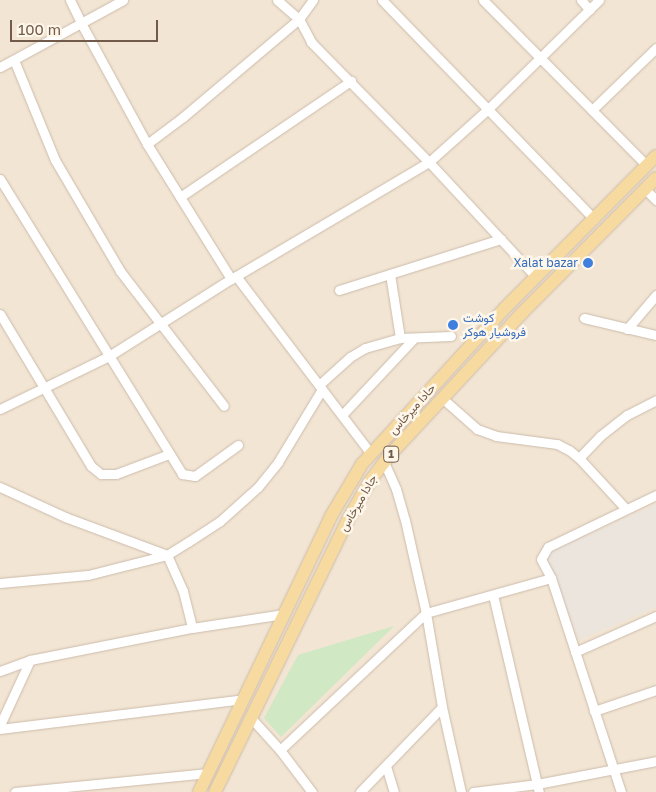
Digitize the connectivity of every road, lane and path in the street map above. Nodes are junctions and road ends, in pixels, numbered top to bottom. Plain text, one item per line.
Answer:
1 (70, 0) edge
2 (123, 0) edge
3 (277, 0) edge
4 (312, 0) edge
5 (382, 0) edge
6 (483, 0) edge
7 (581, 0) edge
8 (600, 0) edge
9 (590, 10) junction
10 (299, 19) junction
11 (81, 23) junction
12 (656, 48) edge
13 (540, 59) junction
14 (14, 60) junction
15 (0, 67) edge
16 (351, 81) junction
17 (487, 110) junction
18 (592, 110) junction
19 (147, 144) junction
20 (656, 156) edge
21 (428, 162) junction
22 (646, 166) junction
23 (656, 178) edge
24 (0, 179) edge
25 (645, 189) junction
26 (180, 197) junction
27 (656, 200) edge
28 (594, 219) junction
29 (501, 239) junction
30 (390, 274) junction
31 (536, 276) junction
32 (234, 278) junction
33 (339, 290) dead end
34 (656, 296) edge
35 (0, 314) edge
36 (584, 318) dead end
37 (160, 324) junction
38 (627, 329) junction
39 (451, 336) dead end
40 (656, 336) edge
41 (400, 338) junction
42 (414, 338) junction
43 (109, 356) junction
44 (43, 387) junction
45 (321, 388) junction
46 (442, 398) junction
47 (656, 400) edge
48 (224, 406) dead end
49 (0, 409) edge
50 (342, 415) junction
51 (238, 446) dead end
52 (169, 454) junction
53 (371, 454) junction
54 (580, 458) junction
55 (384, 462) junction
56 (0, 488) edge
57 (656, 495) edge
58 (626, 509) junction
59 (167, 555) junction
60 (551, 578) junction
61 (0, 583) edge
62 (493, 595) junction
63 (426, 613) junction
64 (284, 614) junction
65 (656, 616) edge
66 (192, 628) junction
67 (575, 652) junction
68 (30, 660) junction
69 (0, 671) edge
70 (656, 690) edge
71 (243, 699) junction
72 (442, 707) junction
73 (594, 711) junction
74 (251, 718) junction
75 (0, 725) edge
76 (0, 729) edge
77 (280, 750) junction
78 (656, 761) edge
79 (386, 766) junction
80 (613, 771) junction
81 (208, 773) junction
82 (538, 788) edge
83 (216, 791) edge
84 (15, 792) edge
85 (199, 792) edge
86 (312, 792) edge
87 (360, 792) edge
88 (394, 792) edge
89 (461, 792) edge
90 (473, 792) edge
91 (621, 792) edge

1 - 11 street
2 - 11 street
3 - 10 street
4 - 10 street
5 - 17 street
6 - 13 street
7 - 9 street
8 - 9 street
9 - 13 street
10 - 16 street
10 - 19 street
11 - 14 street
11 - 19 street
12 - 18 street
13 - 17 street
13 - 18 street
14 - 15 street
14 - 37 street
16 - 21 street
16 - 26 street
17 - 21 street
17 - 28 street
18 - 22 street
19 - 26 street
20 - 22 main road, حادا ميرخاس
21 - 29 street
21 - 32 street
22 - 28 main road, حادا ميرخاس
23 - 25 main road, جادا ميرخاس / 1
24 - 43 street
25 - 27 street
25 - 46 main road, جادا ميرخاس / 1
26 - 32 street
28 - 31 main road, حادا ميرخاس
29 - 30 street
29 - 31 street
30 - 33 street
30 - 41 street
31 - 53 main road, حادا ميرخاس
32 - 37 street
32 - 45 street
34 - 38 street
35 - 44 street
36 - 38 street
37 - 43 street
37 - 48 street
38 - 40 street
39 - 42 street
41 - 42 street
41 - 45 street
42 - 50 street
43 - 44 street
43 - 52 street
44 - 49 street
44 - 52 street
45 - 50 street
45 - 59 street
46 - 54 street
46 - 55 main road, جادا ميرخاس / 1
47 - 54 street
50 - 53 street
51 - 52 street
53 - 64 main road, حادا ميرخاس
54 - 58 street
55 - 63 street
55 - 74 main road, جادا ميرخاس / 1
56 - 59 street
57 - 58 street
58 - 60 street
59 - 61 street
59 - 66 street
60 - 62 street
60 - 67 street
62 - 63 street
62 - 82 street
63 - 72 street
63 - 77 street
64 - 66 street
64 - 71 main road, حادا ميرخاس
65 - 67 street
66 - 68 street
67 - 73 street
68 - 69 street
68 - 75 street
70 - 73 street
71 - 76 street
71 - 81 main road, حادا ميرخاس
72 - 79 street
72 - 89 street
73 - 80 street
74 - 77 street
74 - 83 main road, جادا ميرخاس / 1
77 - 86 street
78 - 80 street
79 - 87 street
79 - 88 street
80 - 82 street
80 - 91 street
81 - 84 street
81 - 85 main road, حادا ميرخاس
82 - 90 street

